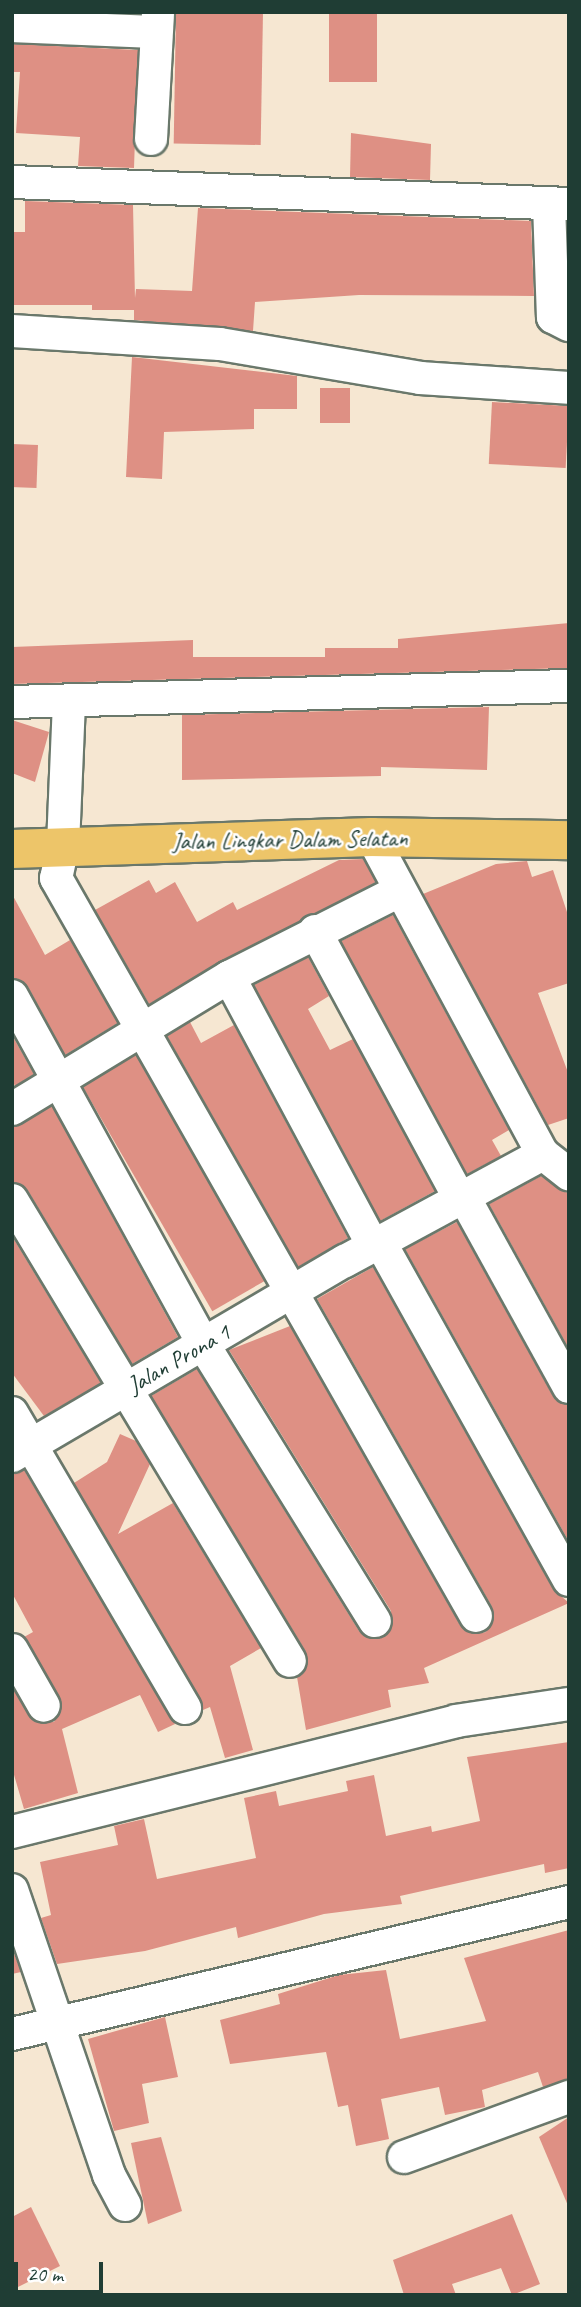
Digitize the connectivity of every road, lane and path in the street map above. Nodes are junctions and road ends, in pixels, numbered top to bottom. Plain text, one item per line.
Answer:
1 (157, 22) edge
2 (12, 26) edge
3 (151, 139) dead end
4 (12, 181) edge
5 (559, 204) edge
6 (569, 325) edge
7 (12, 331) edge
8 (569, 388) edge
9 (569, 687) edge
10 (12, 702) edge
11 (69, 702) junction
12 (372, 837) junction
13 (569, 840) edge
14 (63, 846) junction
15 (12, 849) edge
16 (399, 891) junction
17 (314, 931) junction
18 (229, 977) junction
19 (12, 996) edge
20 (144, 1034) junction
21 (56, 1084) junction
22 (12, 1109) edge
23 (543, 1154) junction
24 (569, 1174) edge
25 (462, 1198) junction
26 (12, 1200) edge
27 (377, 1244) junction
28 (289, 1294) junction
29 (203, 1344) junction
30 (569, 1387) edge
31 (122, 1392) junction
32 (12, 1413) edge
33 (21, 1451) edge
34 (569, 1580) edge
35 (476, 1616) dead end
36 (374, 1621) dead end
37 (12, 1650) edge
38 (290, 1661) dead end
39 (569, 1704) edge
40 (44, 1706) dead end
41 (185, 1708) dead end
42 (12, 1832) edge
43 (12, 1889) edge
44 (569, 1902) edge
45 (59, 2022) junction
46 (12, 2034) edge
47 (569, 2098) edge
48 (404, 2157) dead end
49 (125, 2205) dead end

1 - 2 street
1 - 3 street
4 - 5 street
5 - 6 street
7 - 8 street
9 - 11 street
10 - 11 street
11 - 14 street
12 - 13 main road, Jalan Lingkar Dalam Selatan
12 - 14 main road, Jalan Lingkar Dalam Selatan
12 - 16 street
14 - 15 main road, Jalan Lingkar Dalam Selatan
14 - 20 street
16 - 17 street
16 - 23 street
17 - 18 street
17 - 25 street
18 - 20 street
18 - 27 street
19 - 21 street
20 - 21 street
20 - 28 street
21 - 22 street
21 - 29 street
23 - 24 street
23 - 25 street, Jalan Prona 1
25 - 27 street, Jalan Prona 1
25 - 30 street
26 - 31 street
27 - 28 street, Jalan Prona 1
27 - 34 street
28 - 29 street, Jalan Prona 1
28 - 35 street
29 - 31 street, Jalan Prona 1
29 - 36 street
31 - 33 street, Jalan Prona 1
31 - 38 street
32 - 33 street
33 - 41 street
37 - 40 street
39 - 42 street
43 - 45 street
44 - 45 street
45 - 46 street
45 - 49 street
47 - 48 street

